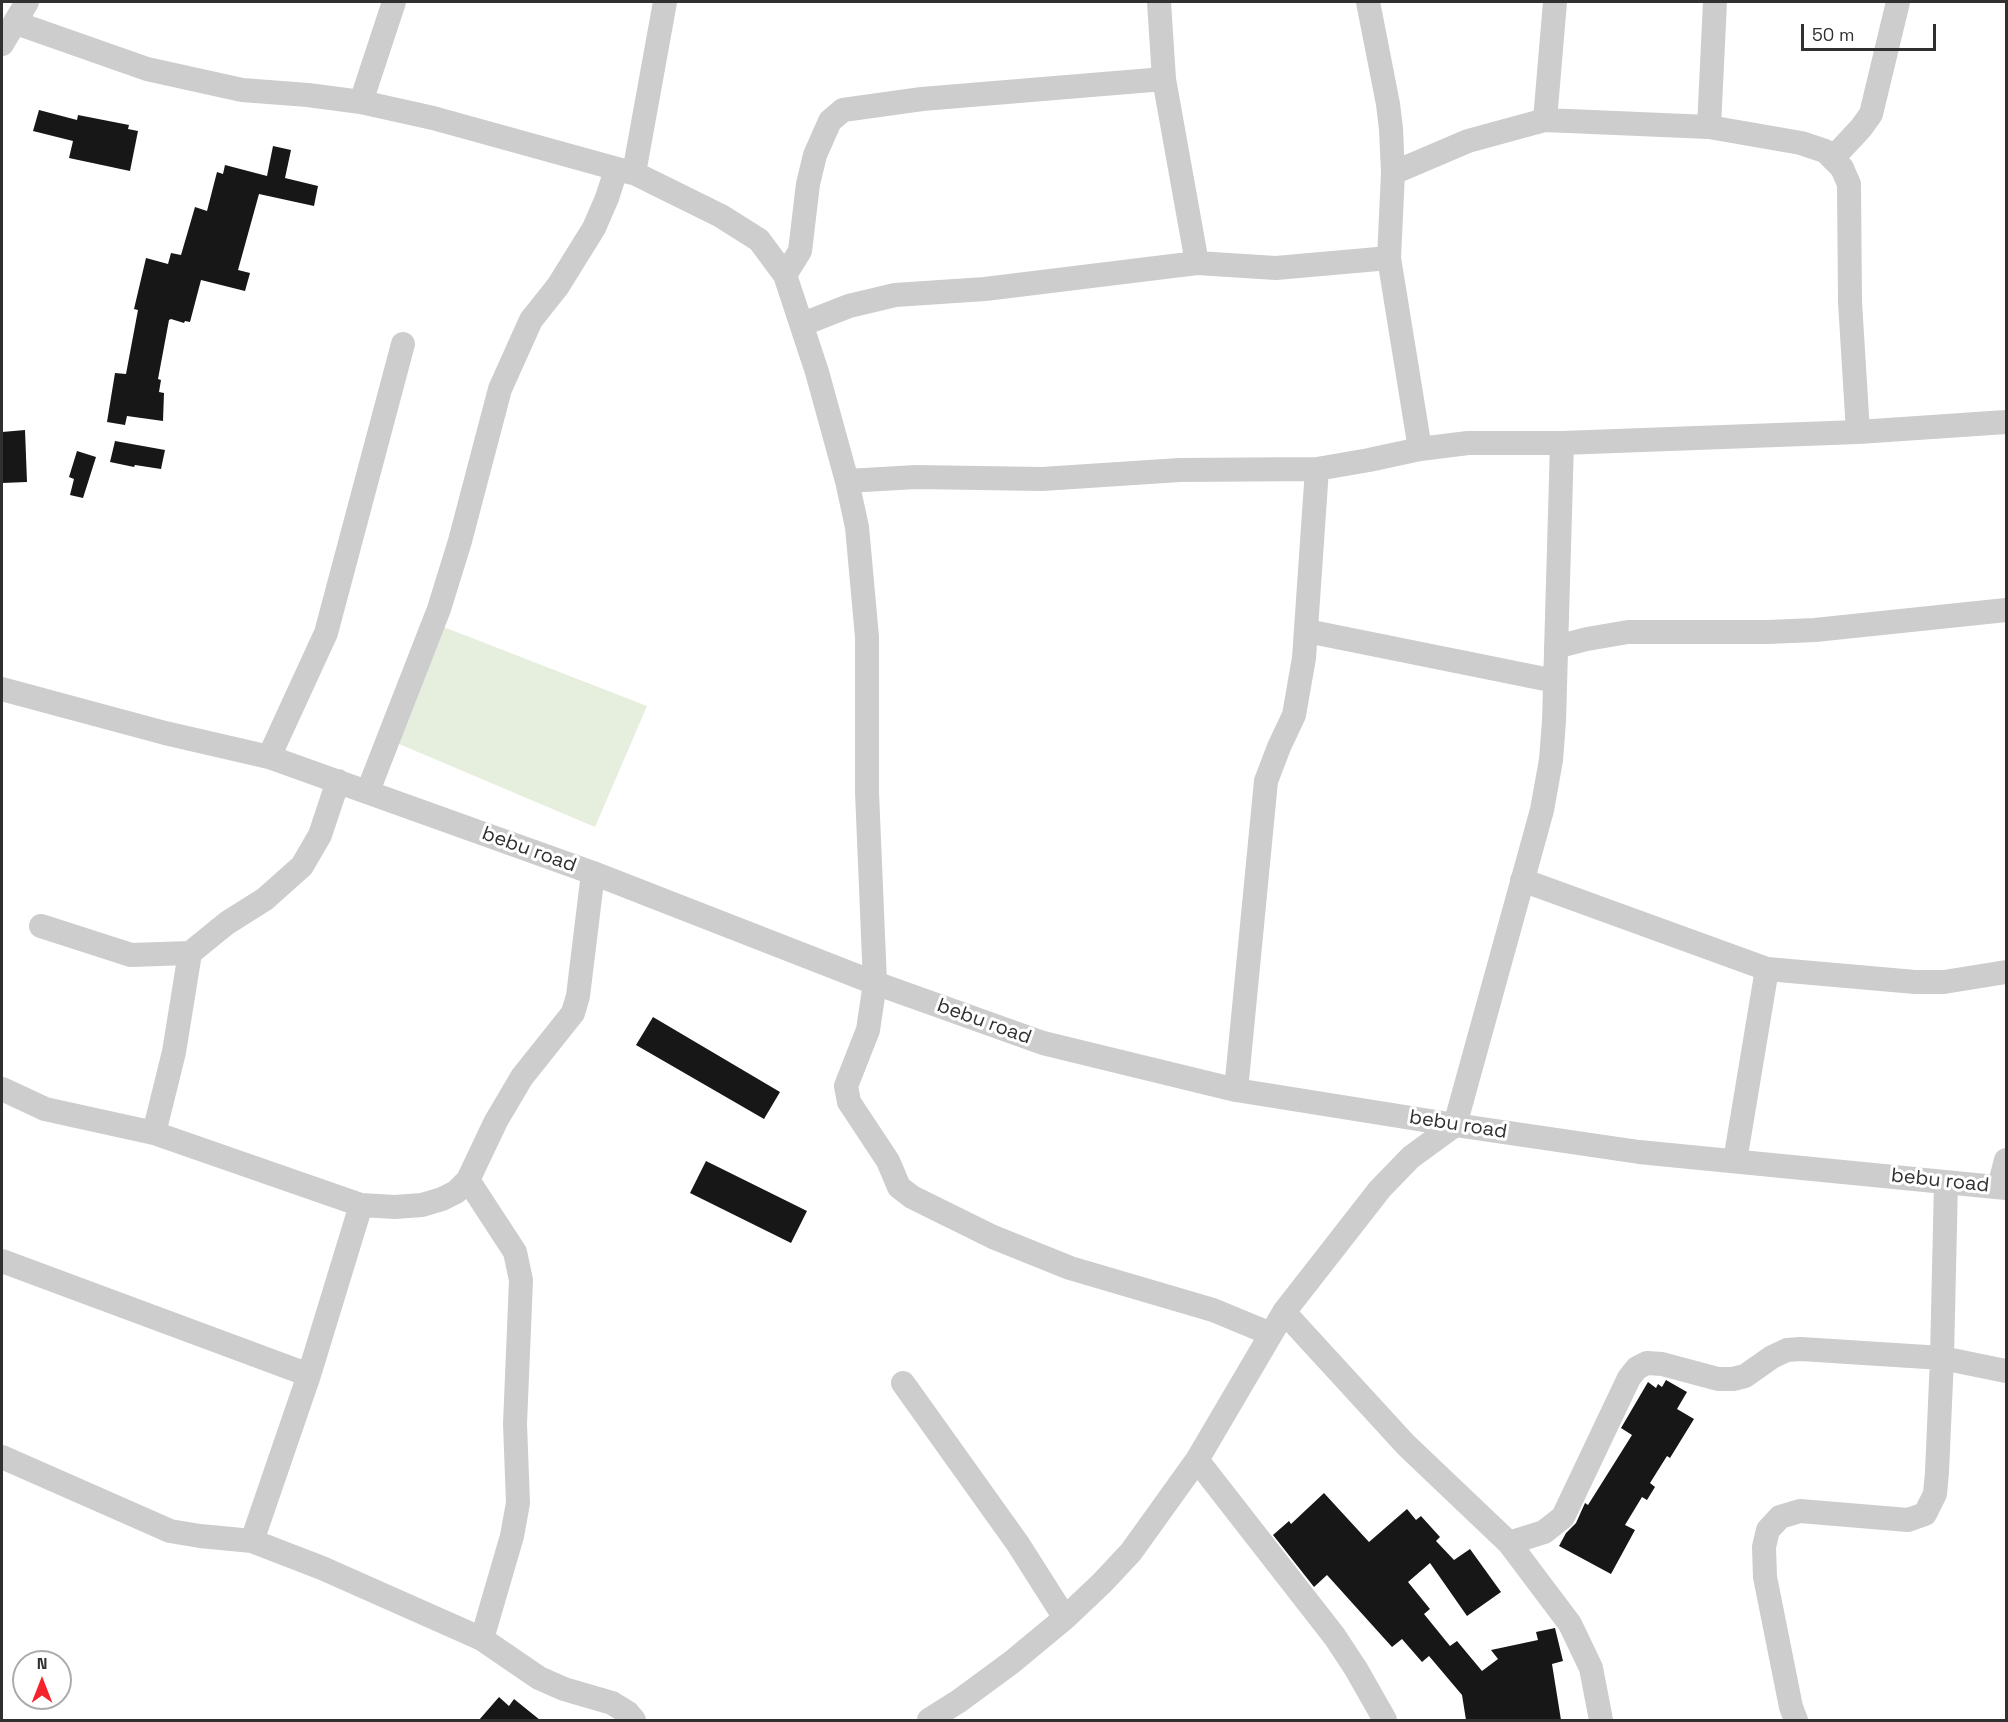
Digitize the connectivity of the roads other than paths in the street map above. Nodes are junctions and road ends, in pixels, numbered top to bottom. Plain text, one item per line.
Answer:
1 (27, 2) edge
2 (394, 2) edge
3 (664, 2) edge
4 (1159, 2) edge
5 (1368, 2) edge
6 (1555, 2) edge
7 (1715, 2) edge
8 (1898, 2) edge
9 (16, 23) junction
10 (2, 44) edge
11 (1164, 79) junction
12 (361, 102) junction
13 (1545, 120) junction
14 (1709, 127) junction
15 (1833, 158) junction
16 (625, 171) junction
17 (1393, 173) junction
18 (1389, 258) junction
19 (1197, 263) junction
20 (785, 275) junction
21 (803, 324) junction
22 (403, 344) dead end
23 (2007, 422) edge
24 (1858, 432) junction
25 (1562, 443) junction
26 (1420, 449) junction
27 (1317, 469) junction
28 (847, 481) junction
29 (2007, 610) edge
30 (1307, 631) junction
31 (1556, 647) junction
32 (1555, 681) junction
33 (2, 689) edge
34 (269, 757) junction
35 (338, 781) junction
36 (368, 791) junction
37 (593, 873) junction
38 (1522, 880) junction
39 (41, 926) dead end
40 (190, 953) junction
41 (1767, 969) junction
42 (2007, 972) edge
43 (875, 983) junction
44 (2, 1089) edge
45 (1236, 1090) junction
46 (1455, 1125) junction
47 (154, 1133) junction
48 (2007, 1160) edge
49 (1735, 1161) junction
50 (468, 1180) junction
51 (1946, 1182) junction
52 (2003, 1188) edge
53 (361, 1205) junction
54 (2, 1261) edge
55 (1284, 1312) junction
56 (1271, 1334) junction
57 (1942, 1358) junction
58 (2007, 1371) edge
59 (309, 1375) junction
60 (903, 1383) dead end
61 (2, 1456) edge
62 (1197, 1460) junction
63 (252, 1541) junction
64 (1509, 1543) junction
65 (1065, 1618) junction
66 (482, 1639) junction
67 (634, 1720) edge
68 (928, 1720) edge
69 (1385, 1720) edge
70 (1600, 1720) edge
71 (1796, 1720) edge

1 - 9 street
2 - 12 street
3 - 16 street
4 - 11 street
5 - 17 street
6 - 13 street
7 - 14 street
8 - 15 street
9 - 10 street
9 - 12 street
11 - 19 street
11 - 20 street
12 - 16 street
13 - 14 street
13 - 17 street
14 - 15 street
15 - 24 street
16 - 20 street
16 - 36 street
17 - 18 street
18 - 19 street
18 - 26 street
19 - 21 street
20 - 21 street
21 - 28 street
22 - 34 street
23 - 24 street
24 - 25 street
25 - 26 street
25 - 31 street
26 - 27 street
27 - 28 street
27 - 30 street
28 - 43 street
29 - 31 street
30 - 32 street
30 - 45 street
31 - 32 street
32 - 38 street
33 - 34 street, bebu road
34 - 35 street, bebu road
35 - 36 street, bebu road
35 - 40 street
36 - 37 street, bebu road
37 - 43 street, bebu road
37 - 50 street
38 - 41 street
38 - 46 street
39 - 40 street
40 - 47 street
41 - 42 street
41 - 49 street
43 - 45 street, bebu road
43 - 56 street
44 - 47 street
45 - 46 street, bebu road
46 - 49 street, bebu road
46 - 55 street
47 - 53 street
48 - 52 street
49 - 51 street, bebu road
50 - 53 street
50 - 66 street
51 - 52 street, bebu road
51 - 57 street
53 - 59 street
54 - 59 street
55 - 56 street
55 - 64 street
56 - 62 street
57 - 58 street
57 - 64 street
57 - 71 street
59 - 63 street
60 - 65 street
61 - 63 street
62 - 65 street
62 - 69 street
63 - 66 street
64 - 70 street
65 - 68 street
66 - 67 street

